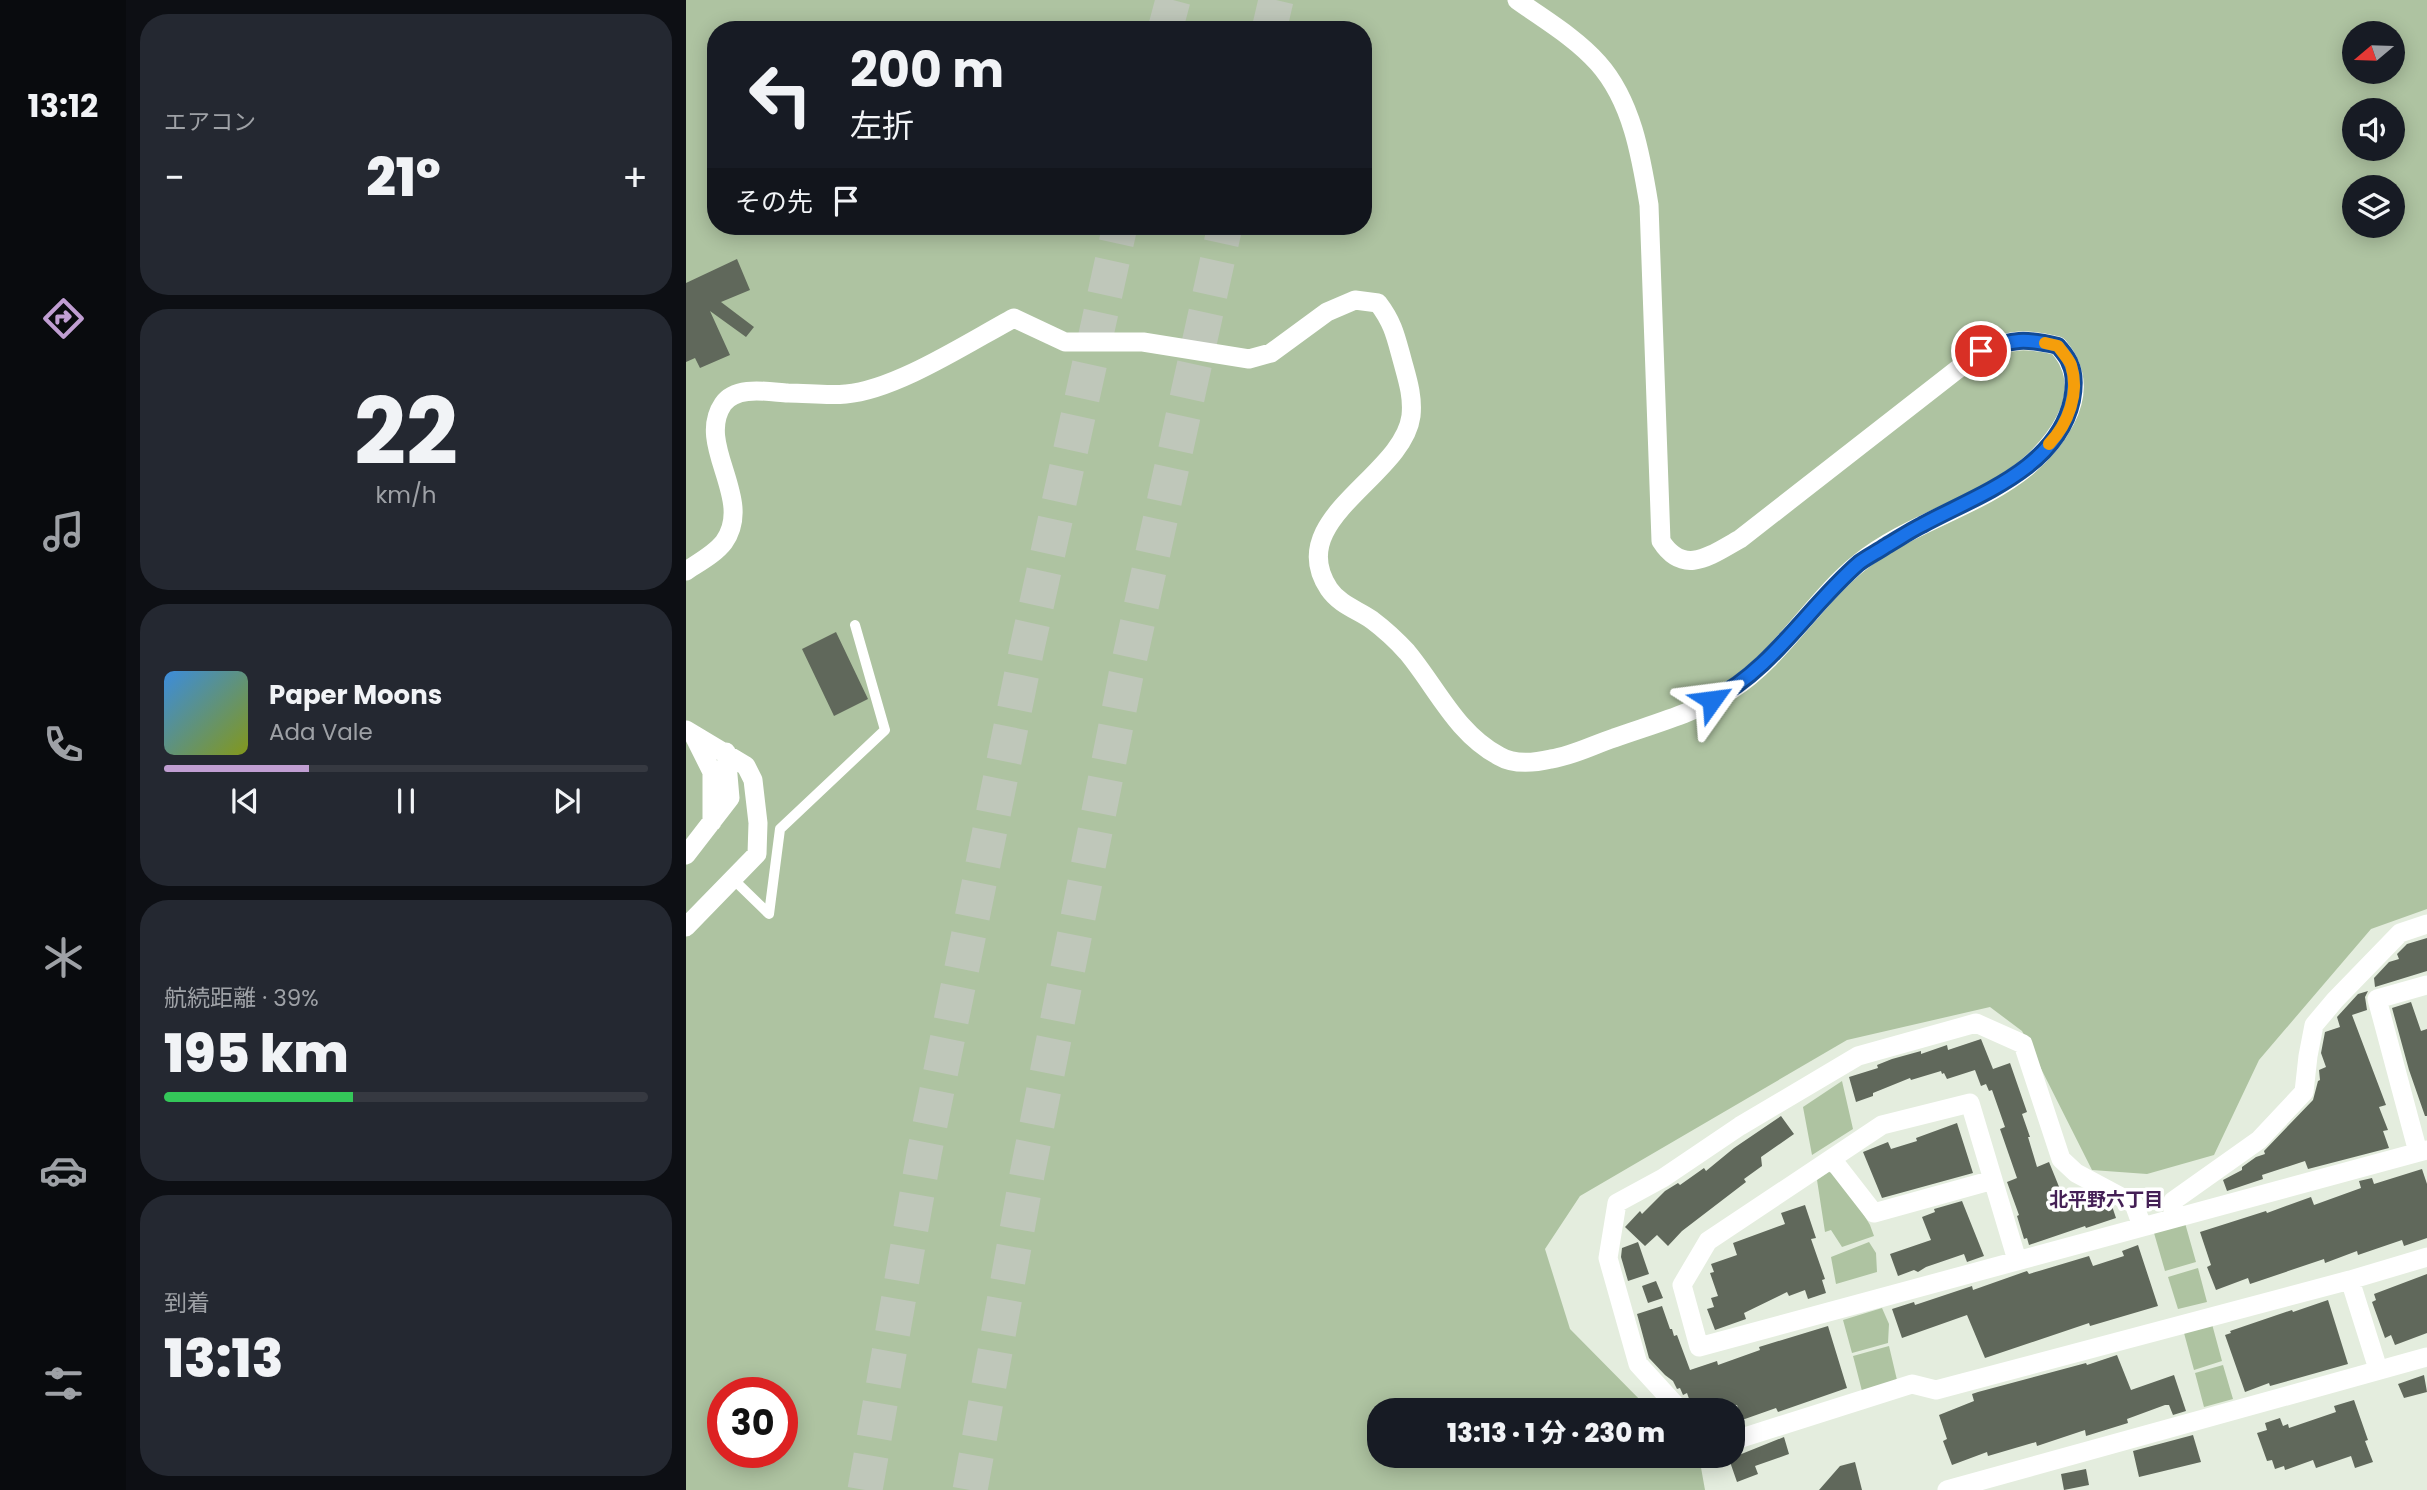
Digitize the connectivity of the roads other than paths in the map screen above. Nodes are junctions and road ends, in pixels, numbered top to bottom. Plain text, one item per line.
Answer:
1 (1517, 0) edge
2 (686, 571) edge
3 (855, 625) dead end
4 (690, 733) edge
5 (726, 752) junction
6 (712, 823) junction
7 (686, 855) edge
8 (733, 879) junction
9 (2427, 924) edge
10 (686, 927) edge
11 (2427, 985) edge
12 (2423, 1151) edge
13 (1832, 1159) junction
14 (1993, 1180) junction
15 (2173, 1217) junction
16 (2142, 1226) junction
17 (2427, 1256) edge
18 (2017, 1260) junction
19 (2350, 1280) junction
20 (2427, 1357) edge
21 (2378, 1369) junction
22 (1669, 1398) edge
23 (1745, 1437) edge
24 (1947, 1490) edge

1 - 2 street
3 - 8 lane
4 - 5 street
4 - 6 street
5 - 6 street
5 - 8 street
6 - 7 street
8 - 10 street
9 - 15 street
11 - 12 street
12 - 15 street
13 - 14 street
13 - 14 street
13 - 18 street
14 - 18 street
15 - 16 street
16 - 18 street
16 - 22 street
17 - 19 street
19 - 21 street
19 - 23 street
20 - 21 street
21 - 24 street

